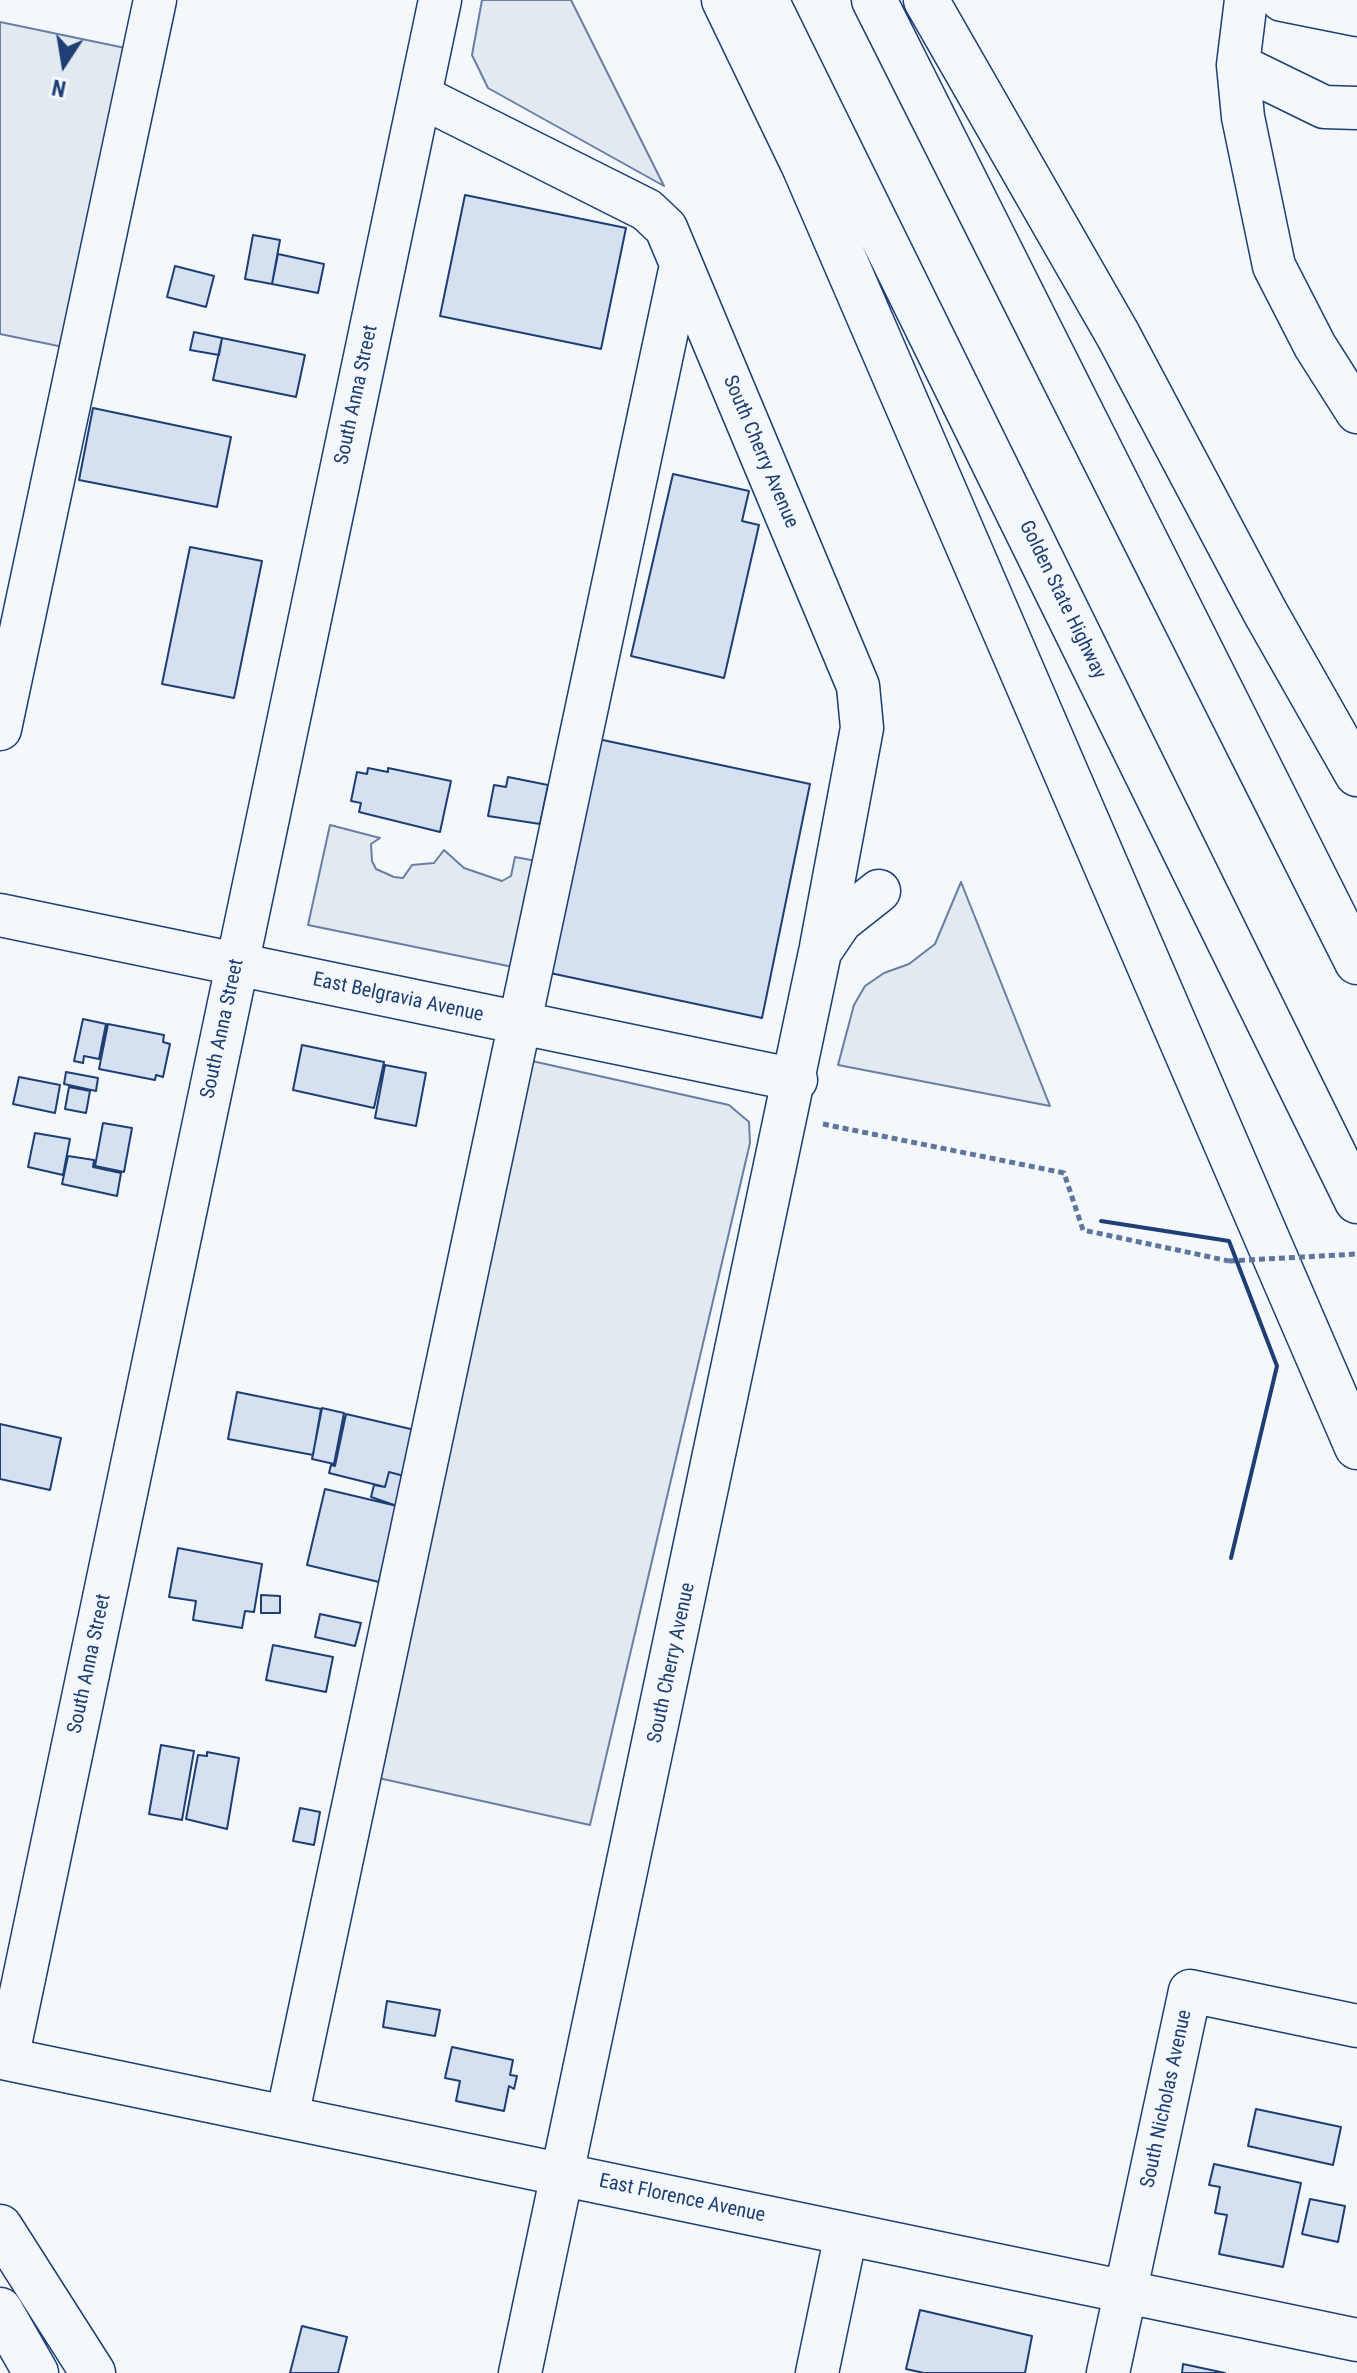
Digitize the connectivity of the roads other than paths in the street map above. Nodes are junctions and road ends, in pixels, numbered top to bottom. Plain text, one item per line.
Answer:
1 (155, 0) edge
2 (440, 0) edge
3 (724, 0) edge
4 (766, 0) edge
5 (874, 0) edge
6 (926, 0) edge
7 (1246, 0) edge
8 (1282, 0) edge
9 (1354, 9) edge
10 (1238, 65) junction
11 (420, 96) junction
12 (1357, 108) edge
13 (681, 265) junction
14 (1357, 412) edge
15 (0, 729) edge
16 (1357, 774) edge
17 (879, 891) dead end
18 (0, 915) edge
19 (820, 952) junction
20 (1357, 962) edge
21 (237, 964) junction
22 (518, 1023) junction
23 (792, 1099) junction
24 (1357, 1201) edge
25 (1357, 1447) edge
26 (1357, 2026) edge
27 (7, 2059) joint
28 (287, 2117) junction
29 (563, 2174) junction
30 (0, 2227) edge
31 (846, 2234) junction
32 (1125, 2292) junction
33 (0, 2310) edge
34 (1357, 2340) edge
35 (36, 2373) edge
36 (93, 2373) edge
37 (520, 2373) edge
38 (817, 2373) edge
39 (1108, 2373) edge

1 - 15 street
2 - 11 street, South Anna Street
3 - 25 highway
4 - 24 highway, Golden State Highway
5 - 20 highway
6 - 16 highway
7 - 10 street
8 - 9 street
10 - 12 street
10 - 14 street
11 - 13 street, South Cherry Avenue
11 - 21 street, South Anna Street
13 - 19 street, South Cherry Avenue
13 - 22 street
17 - 19 street, South Cherry Avenue
18 - 21 street, East Belgravia Avenue
19 - 23 street, South Cherry Avenue
21 - 22 street, East Belgravia Avenue
21 - 27 street, South Anna Street
22 - 23 street, East Belgravia Avenue
22 - 28 street
23 - 29 street, South Cherry Avenue
26 - 32 street, South Nicholas Avenue
27 - 28 street, East Florence Avenue
28 - 29 street, East Florence Avenue
29 - 31 street, East Florence Avenue
29 - 37 street, South Cherry Avenue
30 - 36 highway
31 - 32 street, East Florence Avenue
31 - 38 street
32 - 34 street, East Florence Avenue
32 - 39 street, South Nicholas Avenue
33 - 35 highway

